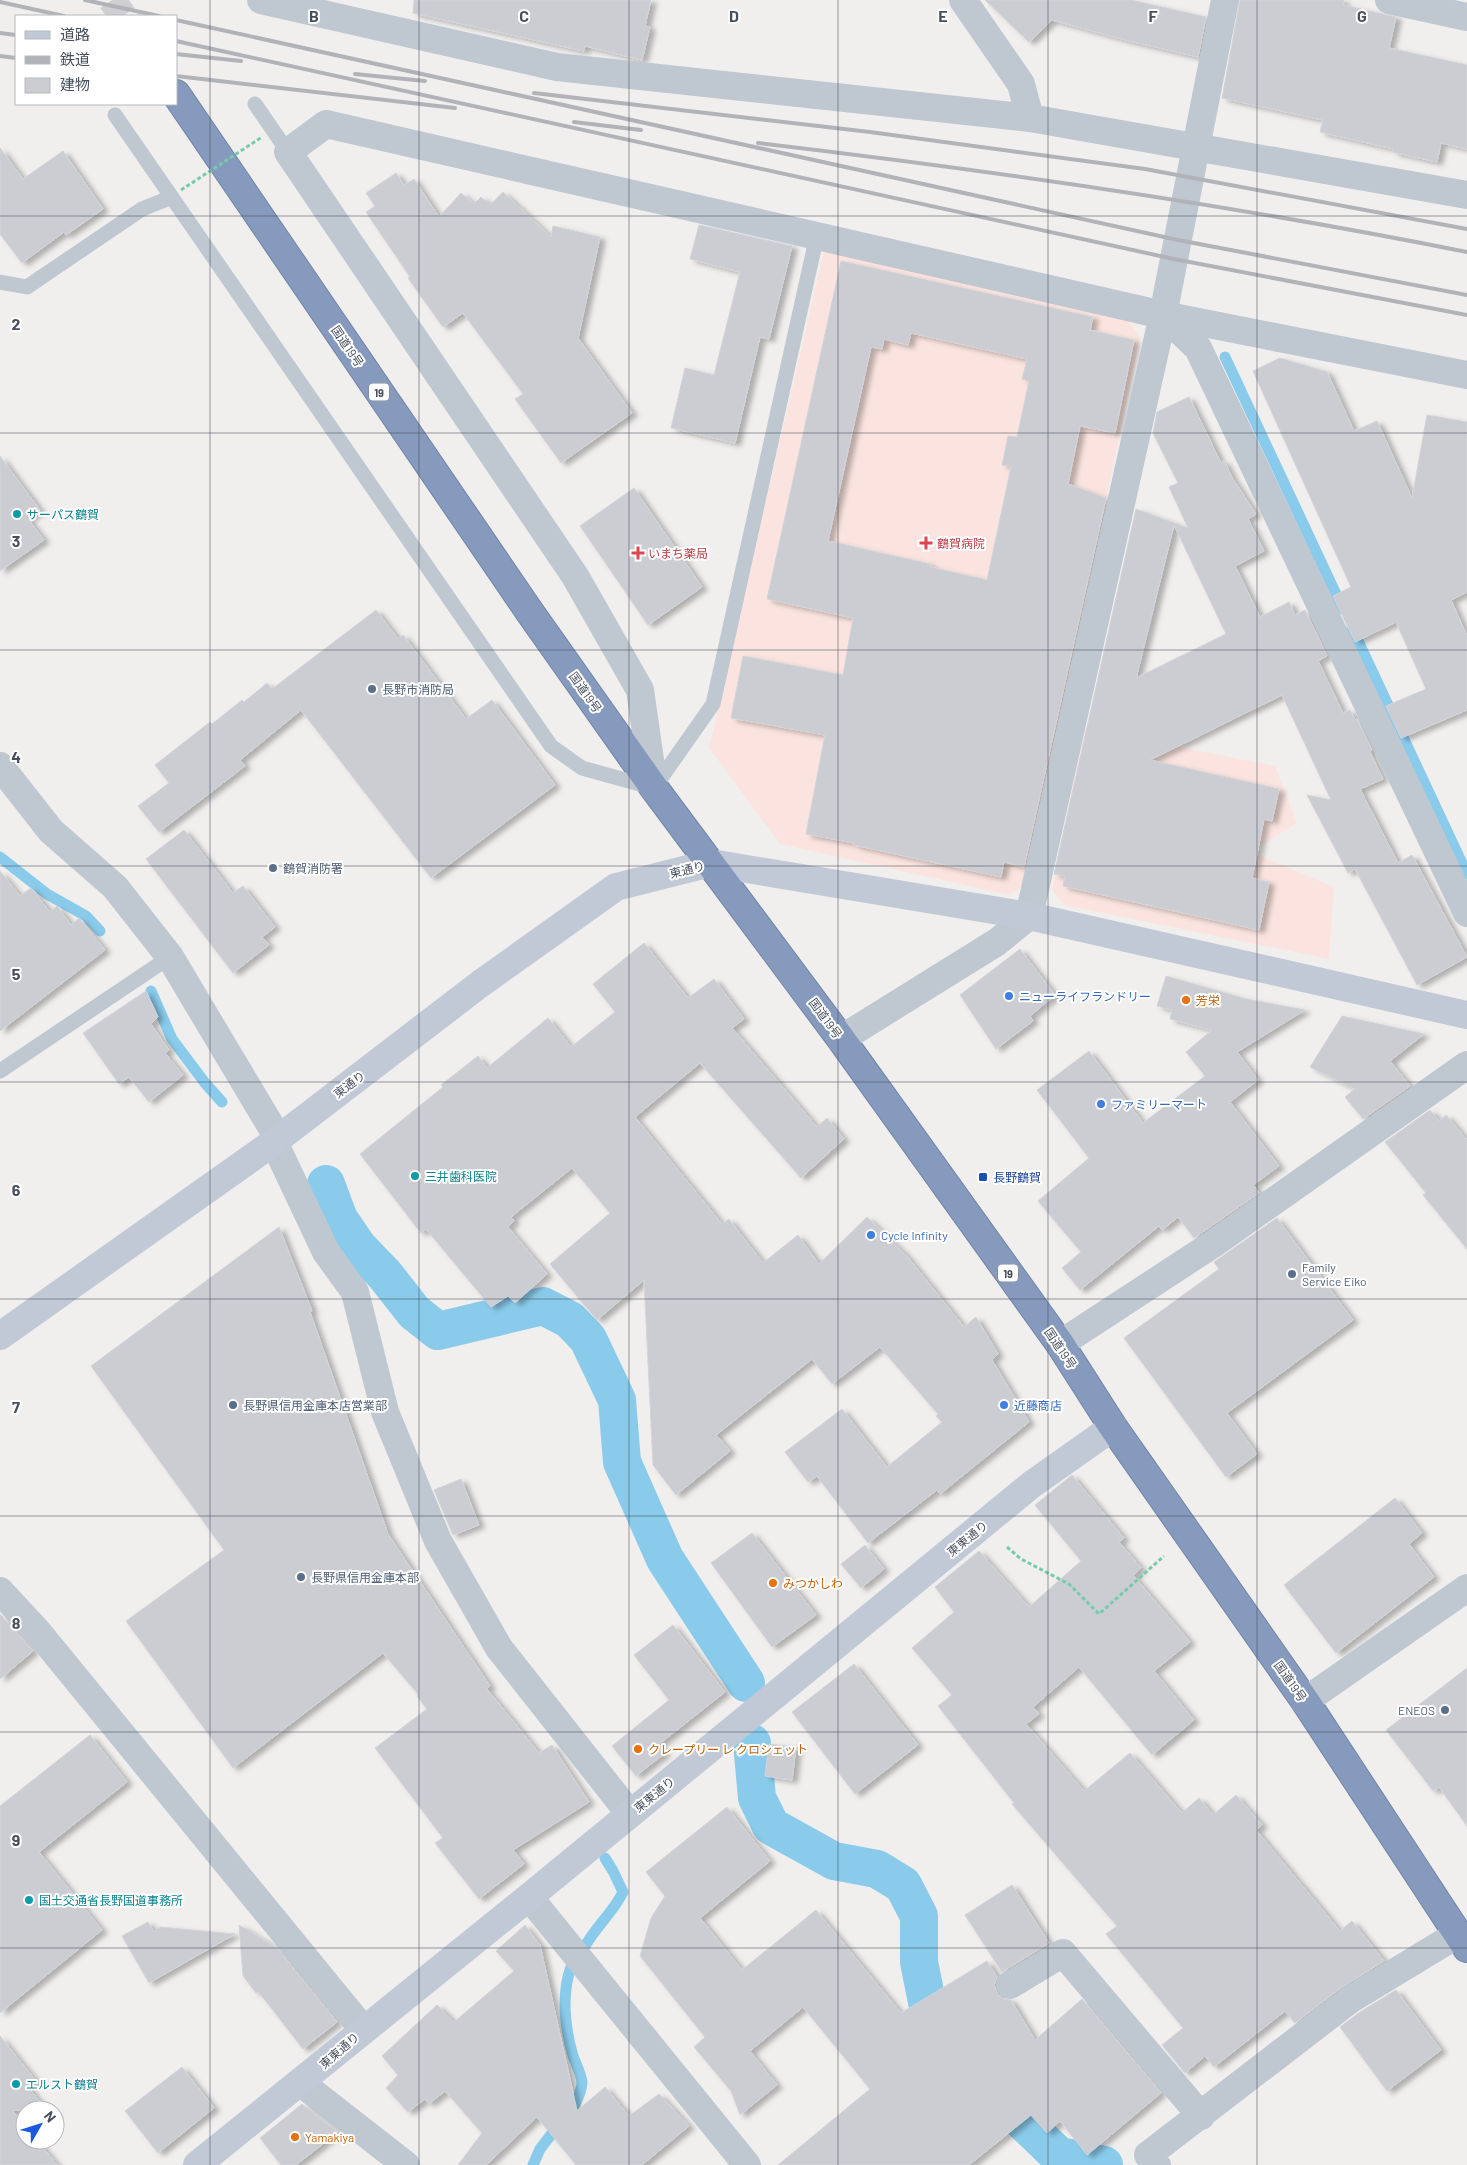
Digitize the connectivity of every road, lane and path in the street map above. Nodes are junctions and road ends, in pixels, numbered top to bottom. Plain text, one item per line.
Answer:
1 (260, 0) edge
2 (963, 0) edge
3 (1225, 0) edge
4 (1389, 0) edge
5 (1467, 17) edge
6 (178, 97) edge
7 (255, 104) dead end
8 (114, 115) dead end
9 (1030, 118) junction
10 (262, 137) dead end
11 (1196, 147) junction
12 (288, 152) junction
13 (176, 193) junction
14 (1467, 195) edge
15 (817, 235) junction
16 (0, 282) edge
17 (1163, 315) junction
18 (1467, 375) edge
19 (0, 766) edge
20 (654, 788) junction
21 (711, 863) junction
22 (1467, 913) edge
23 (1029, 916) junction
24 (170, 957) junction
25 (1467, 1015) edge
26 (841, 1039) junction
27 (1467, 1065) edge
28 (0, 1071) edge
29 (276, 1140) junction
30 (0, 1336) edge
31 (1060, 1344) junction
32 (1113, 1427) junction
33 (982, 1525) junction
34 (1188, 1534) junction
35 (1467, 1588) edge
36 (0, 1591) edge
37 (1305, 1701) junction
38 (630, 1814) junction
39 (529, 1897) junction
40 (1462, 1941) edge
41 (1010, 1985) dead end
42 (363, 2029) junction
43 (302, 2082) junction
44 (1201, 2116) junction
45 (197, 2165) edge
46 (406, 2165) edge
47 (747, 2165) edge
48 (1157, 2165) edge

1 - 9 street
2 - 9 street
3 - 11 street
4 - 5 street
6 - 20 highway, 国道19号 / 19
7 - 12 lane
8 - 13 lane
9 - 11 street
10 - 13 path, bridge
11 - 14 street
11 - 17 street
12 - 15 street
12 - 20 street
13 - 16 lane
13 - 20 lane
15 - 17 street
15 - 20 lane
17 - 18 street
17 - 22 street
17 - 23 street
19 - 24 street
20 - 21 highway, 国道19号 / 19
21 - 23 street
21 - 26 highway, 国道19号 / 19
21 - 29 street, 東通り
23 - 25 street
23 - 26 street
24 - 28 lane
24 - 29 street
26 - 31 highway, 国道19号 / 19
27 - 31 street
29 - 30 street, 東通り
29 - 38 street
31 - 32 highway, 国道19号 / 19
32 - 33 street, 東東通り
32 - 34 highway, 国道19号 / 19
33 - 34 path
33 - 38 street, 東東通り
34 - 37 highway, 国道19号 / 19
35 - 37 street
36 - 42 street
37 - 40 highway, 国道19号 / 19
38 - 39 street, 東東通り
39 - 42 street, 東東通り
39 - 47 street
40 - 44 street
41 - 44 street
42 - 43 street, 東東通り
43 - 45 street, 東東通り
43 - 46 street
44 - 48 street

